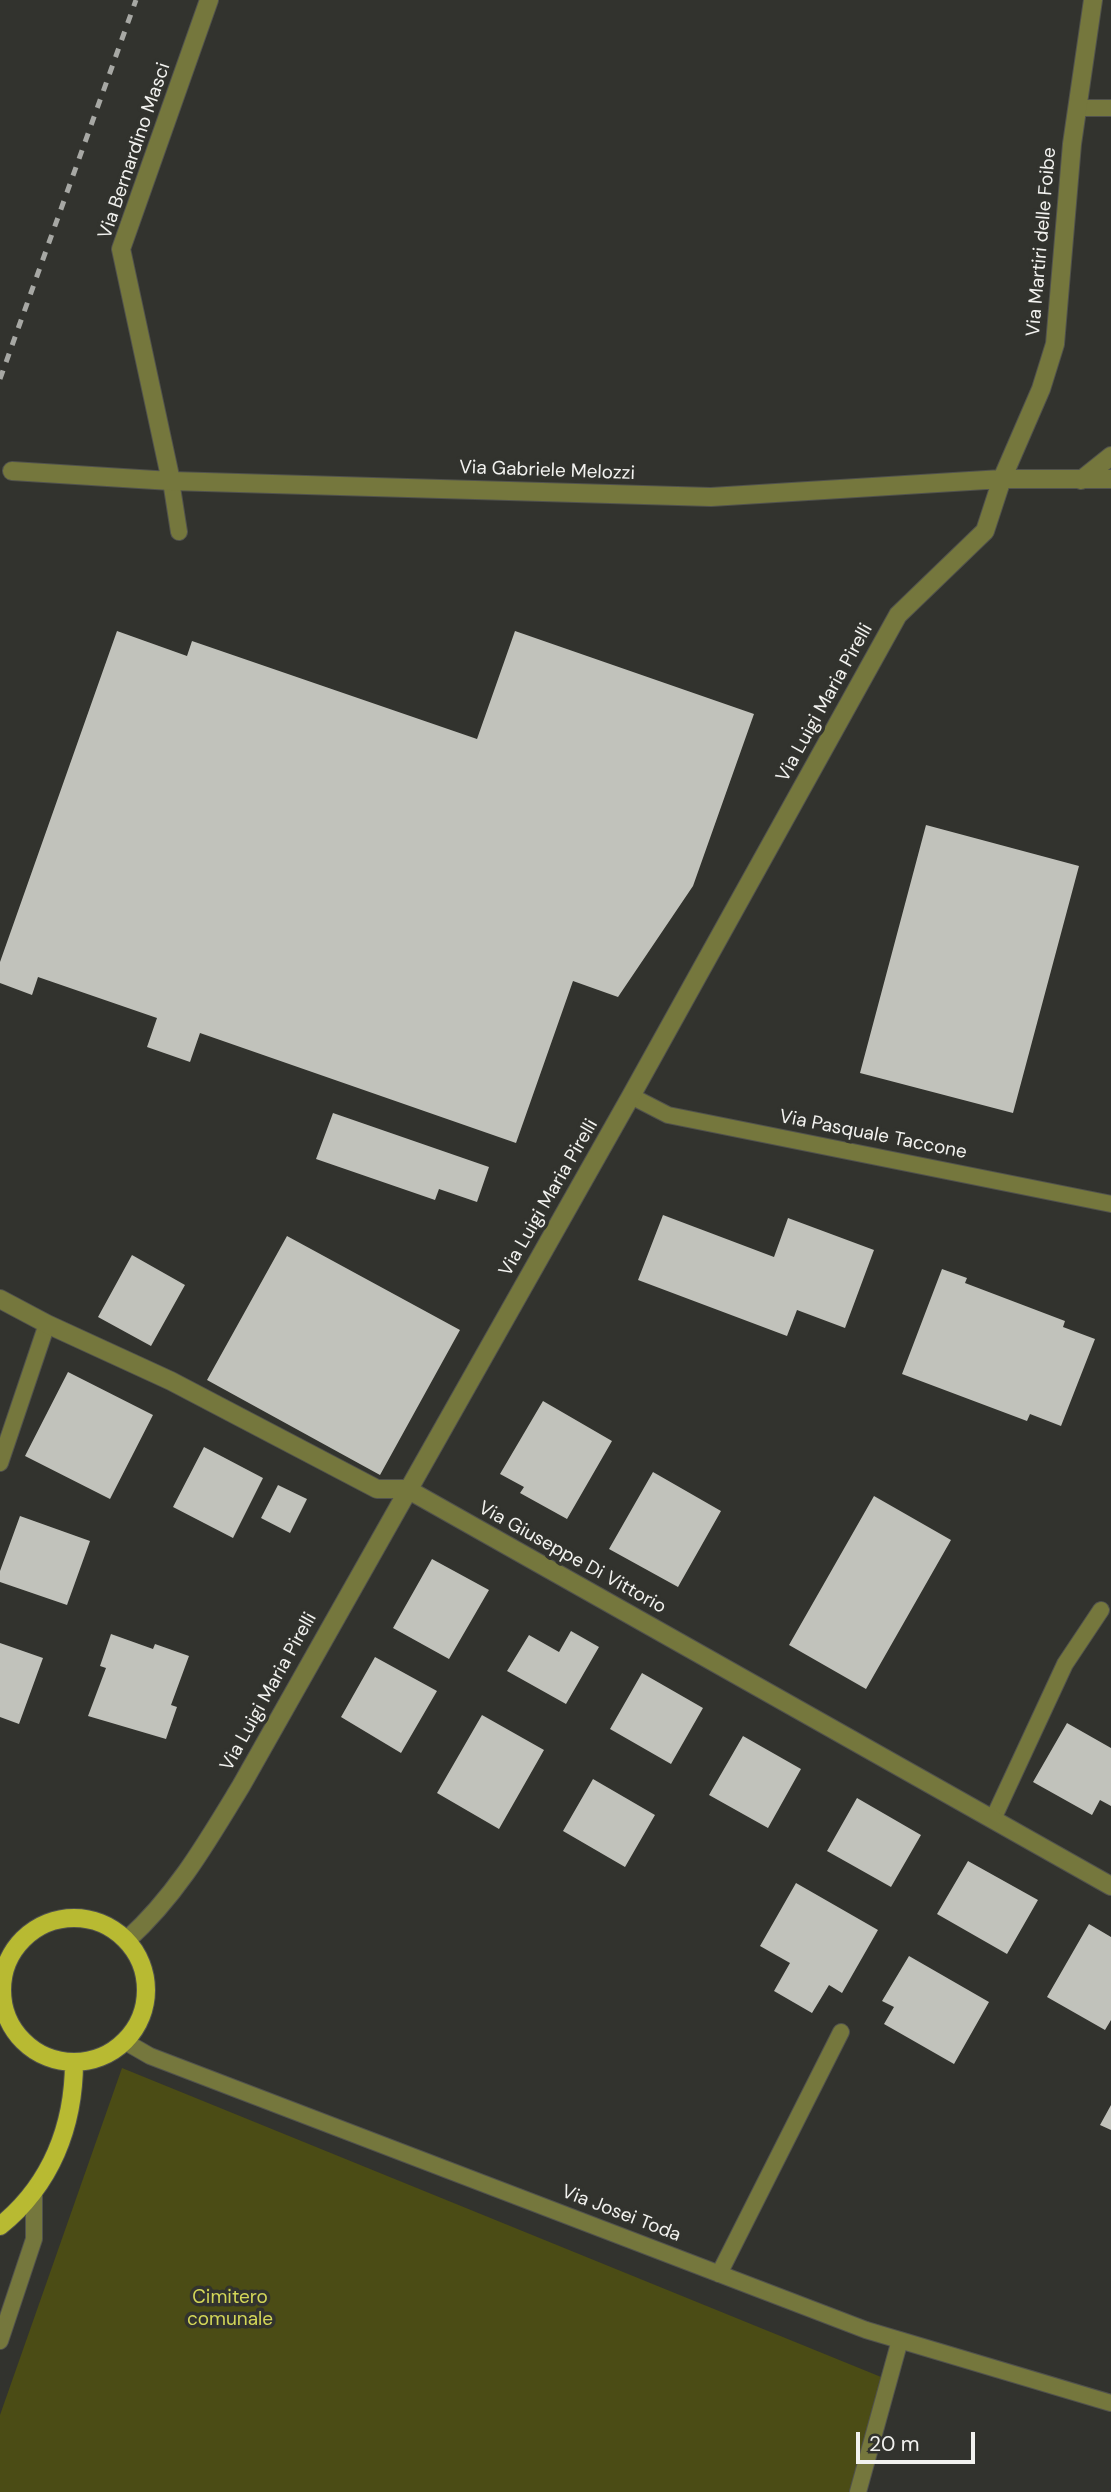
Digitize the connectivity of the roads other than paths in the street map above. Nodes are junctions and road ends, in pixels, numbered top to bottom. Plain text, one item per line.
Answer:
1 (209, 0) edge
2 (1093, 0) edge
3 (1077, 108) junction
4 (1111, 108) edge
5 (1111, 456) edge
6 (12, 471) dead end
7 (1002, 479) junction
8 (1111, 479) edge
9 (1081, 480) junction
10 (171, 481) junction
11 (179, 532) dead end
12 (631, 1096) junction
13 (1111, 1204) edge
14 (0, 1299) edge
15 (47, 1324) junction
16 (0, 1463) edge
17 (407, 1489) junction
18 (1101, 1610) dead end
19 (993, 1819) junction
20 (1111, 1886) edge
21 (127, 1940) junction
22 (4, 2021) edge
23 (841, 2032) dead end
24 (124, 2041) junction
25 (74, 2062) junction
26 (34, 2193) junction
27 (0, 2226) edge
28 (719, 2274) junction
29 (900, 2340) junction
30 (0, 2341) edge
31 (1111, 2403) edge
32 (858, 2492) edge

1 - 10 street, Via Bernardino Masci
2 - 3 street, Via Martiri delle Foibe
3 - 4 lane
3 - 7 street, Via Martiri delle Foibe
5 - 9 street
6 - 10 street, Via Gabriele Melozzi
7 - 9 street, Via Gabriele Melozzi
7 - 10 street, Via Gabriele Melozzi
7 - 12 street, Via Luigi Maria Pirelli
8 - 9 street, Via Gabriele Melozzi
10 - 11 lane
12 - 13 lane, Via Pasquale Taccone
12 - 17 street, Via Luigi Maria Pirelli
14 - 15 street, Via Giuseppe Di Vittorio
15 - 16 lane
15 - 17 street, Via Giuseppe Di Vittorio
17 - 19 street, Via Giuseppe Di Vittorio
17 - 21 street, Via Luigi Maria Pirelli
18 - 19 lane
19 - 20 street, Via Giuseppe Di Vittorio
21 - 22 main road
21 - 24 main road
22 - 25 main road
23 - 28 lane
24 - 25 main road
24 - 28 lane, Via Josei Toda
25 - 26 main road
26 - 27 main road
26 - 30 lane
28 - 29 lane, Via Josei Toda
29 - 31 lane, Via Josei Toda
29 - 32 lane

